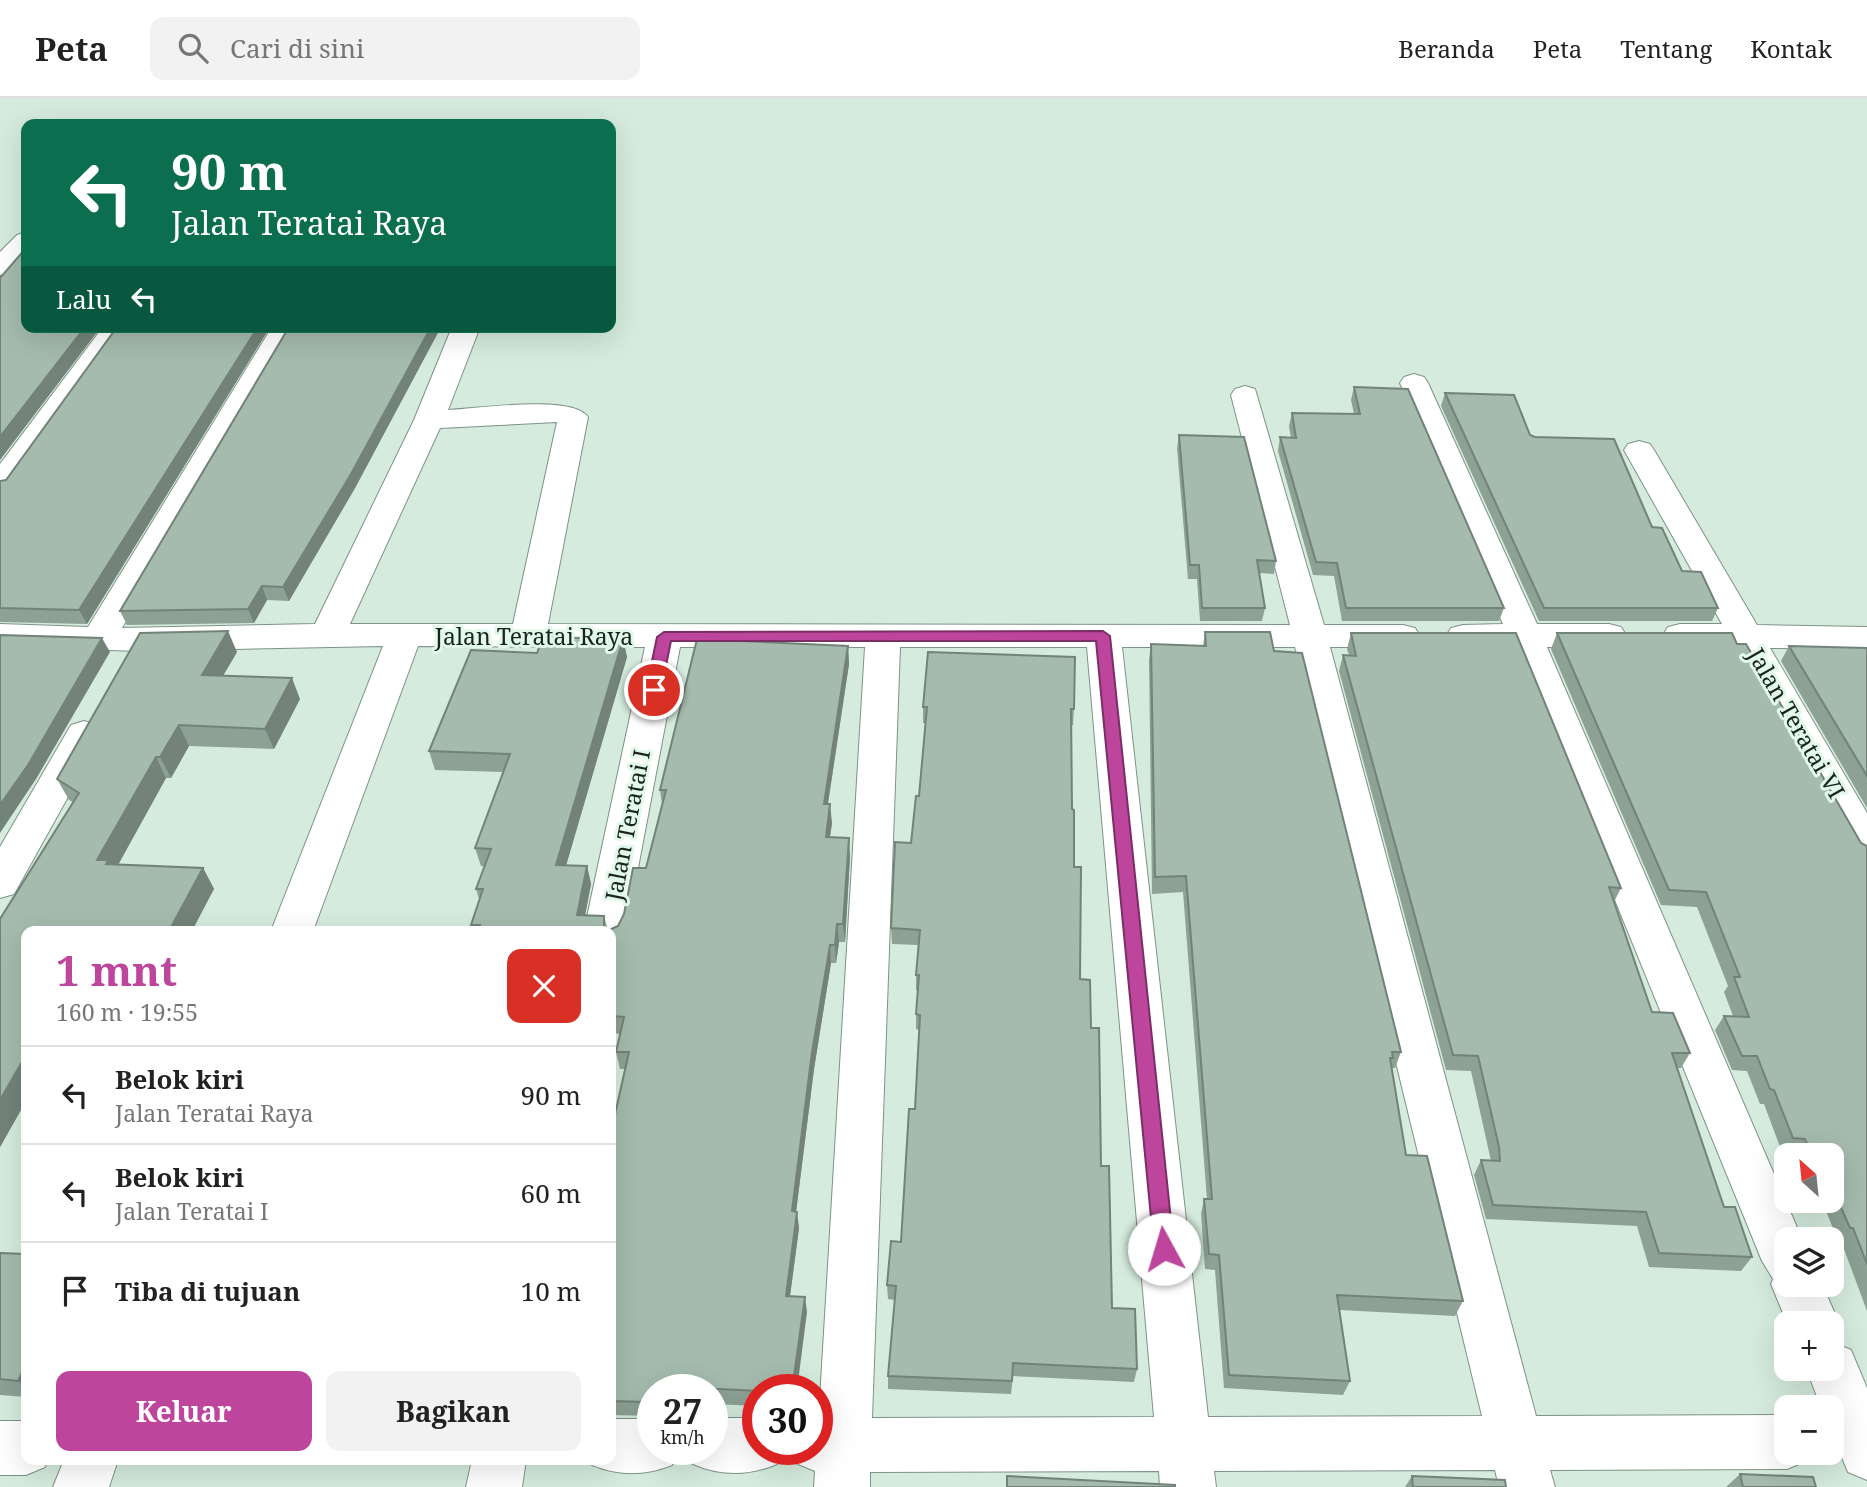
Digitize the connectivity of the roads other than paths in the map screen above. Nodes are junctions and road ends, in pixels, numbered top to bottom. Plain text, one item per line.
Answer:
1 (113, 333) edge
2 (282, 333) edge
3 (464, 333) edge
4 (1414, 383) dead end
5 (1245, 395) dead end
6 (429, 419) junction
7 (1639, 450) dead end
8 (0, 485) edge
9 (0, 635) edge
10 (327, 635) junction
11 (1525, 635) junction
12 (1747, 635) junction
13 (528, 636) junction
14 (883, 636) junction
15 (1103, 636) junction
16 (1310, 636) junction
17 (404, 637) junction
18 (664, 637) junction
19 (99, 638) junction
20 (1867, 638) edge
21 (136, 640) junction
22 (1867, 847) edge
23 (0, 883) edge
24 (294, 926) edge
25 (606, 926) edge
26 (1774, 1230) edge
27 (1836, 1381) edge
28 (1774, 1443) edge
29 (1857, 1444) edge
30 (616, 1446) edge
31 (637, 1446) edge
32 (0, 1448) edge
33 (21, 1448) edge
34 (834, 1459) edge
35 (89, 1465) edge
36 (498, 1465) edge
37 (1186, 1465) edge
38 (1521, 1465) edge
39 (81, 1487) edge
40 (494, 1487) edge

1 - 8 street
2 - 19 street
3 - 6 street
4 - 11 street
5 - 16 street
6 - 10 street
6 - 13 street
7 - 12 street, Jalan Teratai VI
9 - 19 street, Jalan Teratai Raya
10 - 17 street, Jalan Teratai Raya
10 - 21 street, Jalan Teratai Raya
11 - 12 street, Jalan Teratai Raya
11 - 16 street, Jalan Teratai Raya
11 - 26 street
12 - 20 street, Jalan Teratai Raya
12 - 22 street, Jalan Teratai VI
13 - 17 street, Jalan Teratai Raya
13 - 18 street, Jalan Teratai Raya
14 - 15 street, Jalan Teratai Raya
14 - 18 street, Jalan Teratai Raya
14 - 34 street
15 - 16 street, Jalan Teratai Raya
15 - 37 street
16 - 38 street
17 - 24 street
18 - 25 street, Jalan Teratai I
19 - 21 street, Jalan Teratai Raya
21 - 23 street
27 - 29 street
28 - 38 street
30 - 31 street
32 - 33 street
34 - 37 street
35 - 39 street
36 - 40 street
37 - 38 street

